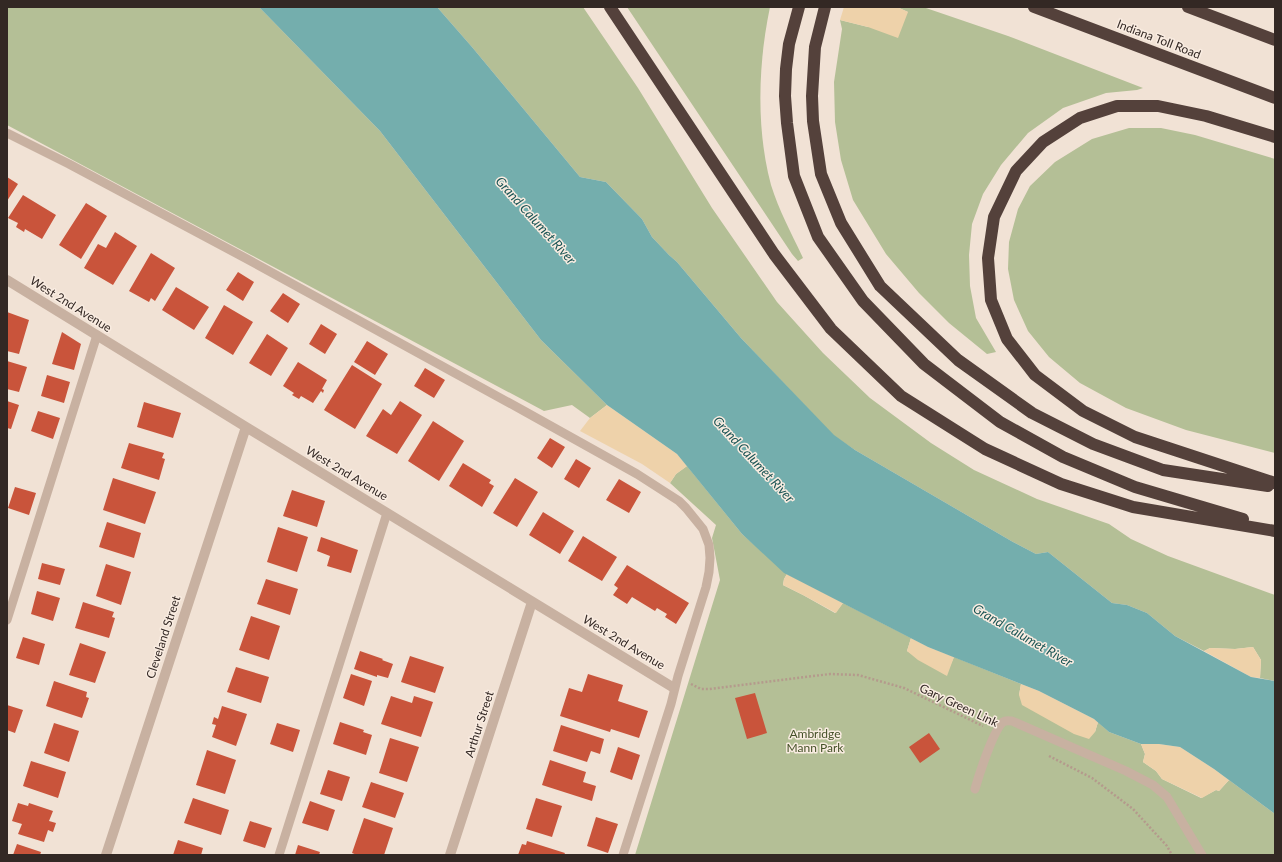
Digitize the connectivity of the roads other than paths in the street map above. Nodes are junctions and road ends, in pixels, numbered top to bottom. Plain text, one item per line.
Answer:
1 (610, 7) edge
2 (799, 7) edge
3 (825, 7) edge
4 (1034, 7) edge
5 (1188, 7) edge
6 (1275, 40) edge
7 (1275, 98) edge
8 (7, 133) edge
9 (1275, 137) edge
10 (7, 280) edge
11 (97, 335) junction
12 (246, 427) junction
13 (1275, 483) edge
14 (1275, 488) edge
15 (387, 513) junction
16 (1275, 530) edge
17 (532, 602) junction
18 (7, 620) edge
19 (674, 688) junction
20 (975, 789) dead end
21 (106, 855) edge
22 (279, 855) edge
23 (450, 855) edge
24 (623, 855) edge
25 (1202, 855) edge

1 - 16 highway
2 - 16 highway
3 - 14 highway
4 - 7 highway, Indiana Toll Road
5 - 6 highway
8 - 19 lane
9 - 13 highway
10 - 11 street, West 2nd Avenue
11 - 12 street, West 2nd Avenue
11 - 18 lane
12 - 15 street, West 2nd Avenue
12 - 21 street, Cleveland Street
15 - 17 street, West 2nd Avenue
15 - 22 lane
17 - 19 street, West 2nd Avenue
17 - 23 street, Arthur Street
19 - 24 lane
20 - 25 lane

